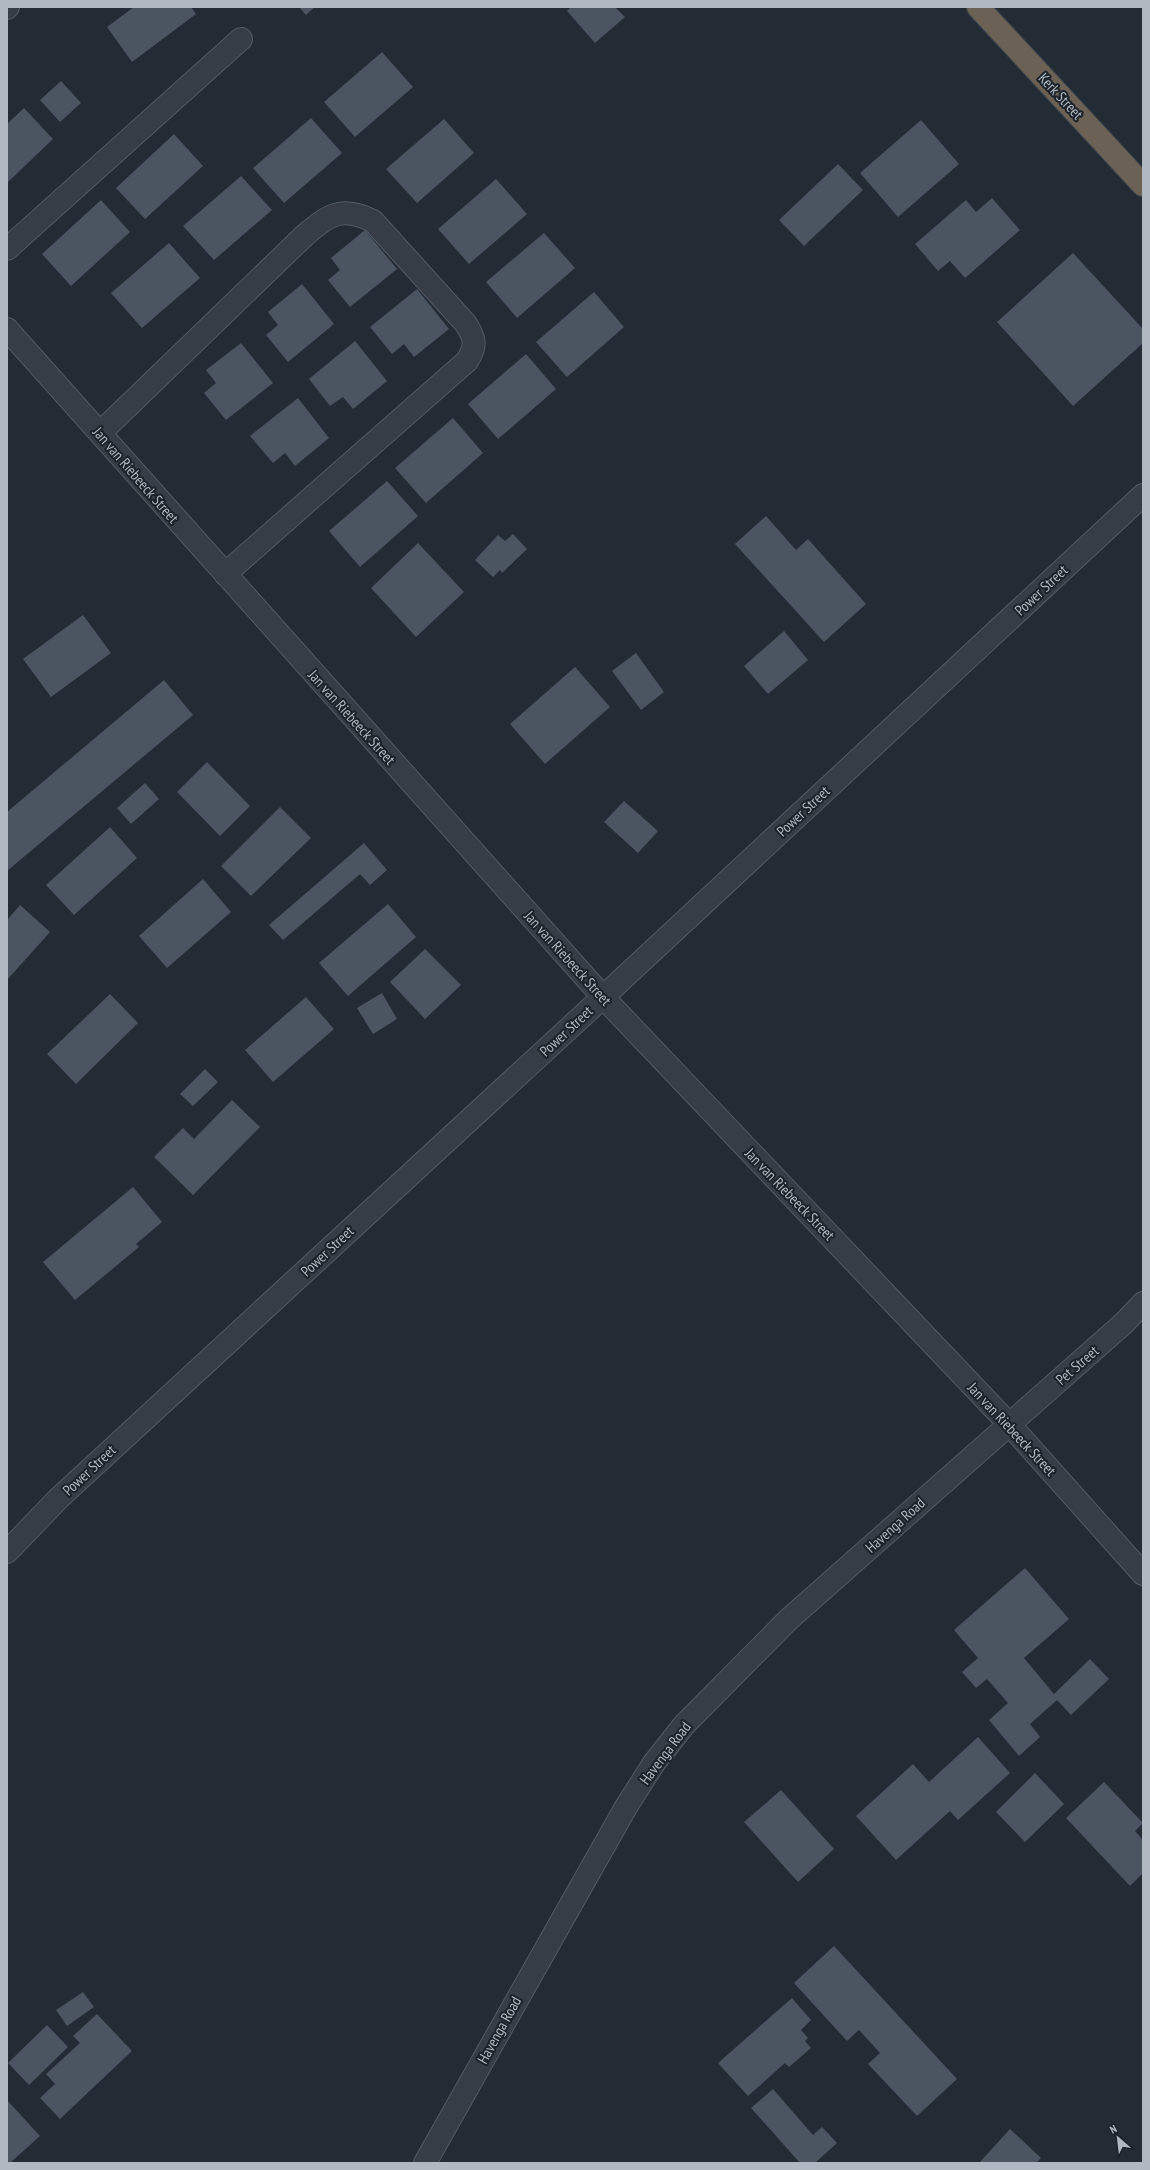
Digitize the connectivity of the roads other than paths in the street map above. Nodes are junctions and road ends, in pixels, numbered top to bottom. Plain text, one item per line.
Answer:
1 (978, 7) edge
2 (242, 39) dead end
3 (1143, 185) edge
4 (7, 249) edge
5 (7, 329) edge
6 (100, 433) junction
7 (1143, 495) edge
8 (224, 574) junction
9 (603, 997) junction
10 (1143, 1303) edge
11 (1009, 1424) junction
12 (7, 1552) edge
13 (1143, 1574) edge
14 (425, 2163) edge

1 - 3 highway, Kerk Street
2 - 4 street
5 - 6 street, Jan van Riebeeck Street
6 - 8 street, Jan van Riebeeck Street
6 - 8 street
7 - 9 street, Power Street
8 - 9 street, Jan van Riebeeck Street
9 - 11 street, Jan van Riebeeck Street
9 - 12 street, Power Street
10 - 11 street, Pet Street
11 - 13 street, Jan van Riebeeck Street
11 - 14 street, Havenga Road

